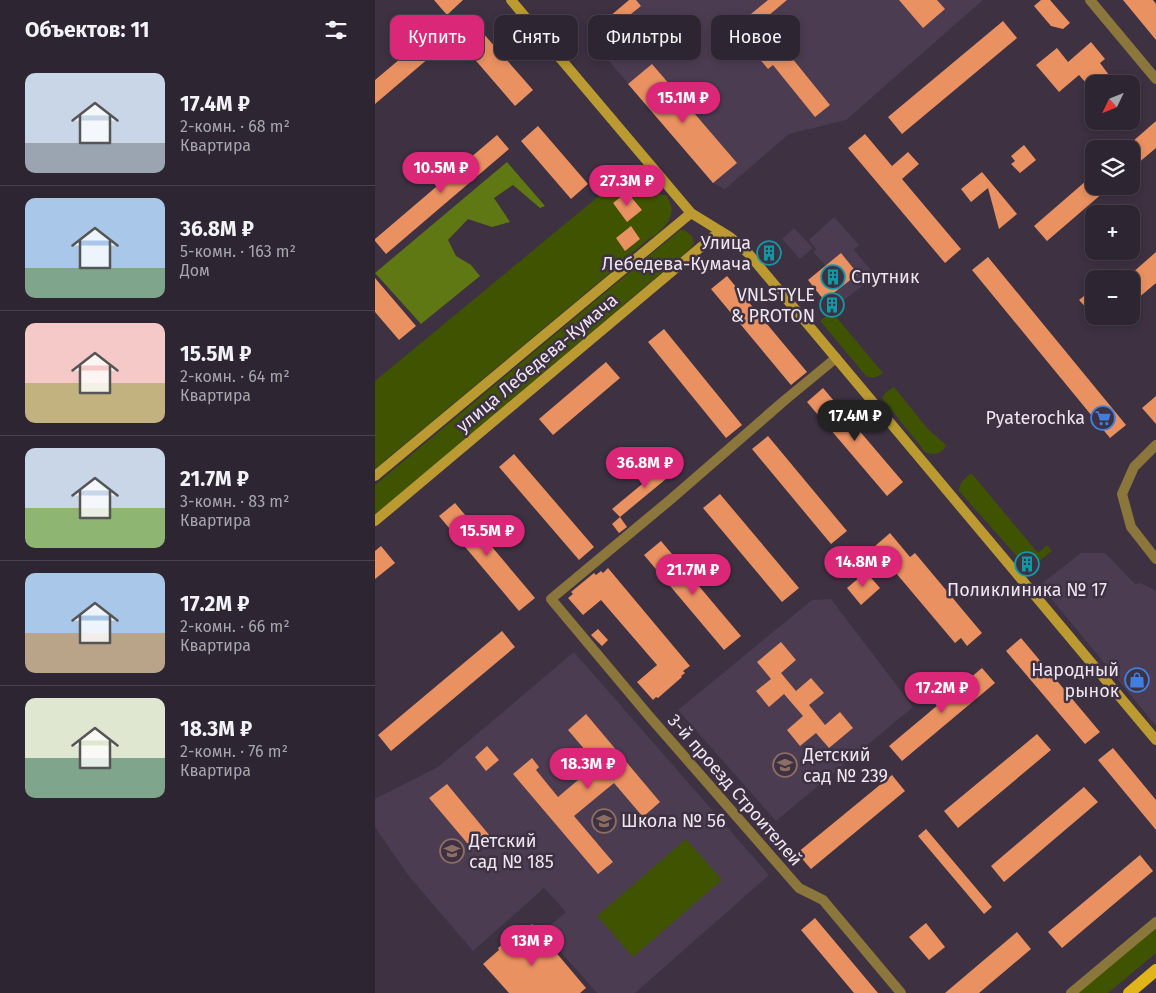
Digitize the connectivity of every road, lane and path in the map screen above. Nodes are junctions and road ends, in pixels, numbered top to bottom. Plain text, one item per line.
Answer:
1 (511, 0) edge
2 (1090, 0) edge
3 (1156, 79) edge
4 (691, 214) junction
5 (720, 231) junction
6 (836, 358) junction
7 (1156, 445) edge
8 (375, 476) edge
9 (375, 520) edge
10 (1156, 559) edge
11 (1156, 740) edge
12 (1156, 922) edge
13 (1156, 970) edge
14 (901, 993) edge
15 (1071, 993) edge
16 (1129, 993) edge

1 - 4 main road
2 - 3 street
4 - 5 main road
4 - 8 main road, улица Лебедева-Кумача
5 - 6 main road
5 - 9 main road, улица Лебедева-Кумача
6 - 11 main road
6 - 14 street, 3-й проезд Строителей
7 - 10 street
12 - 15 street
13 - 16 main road

